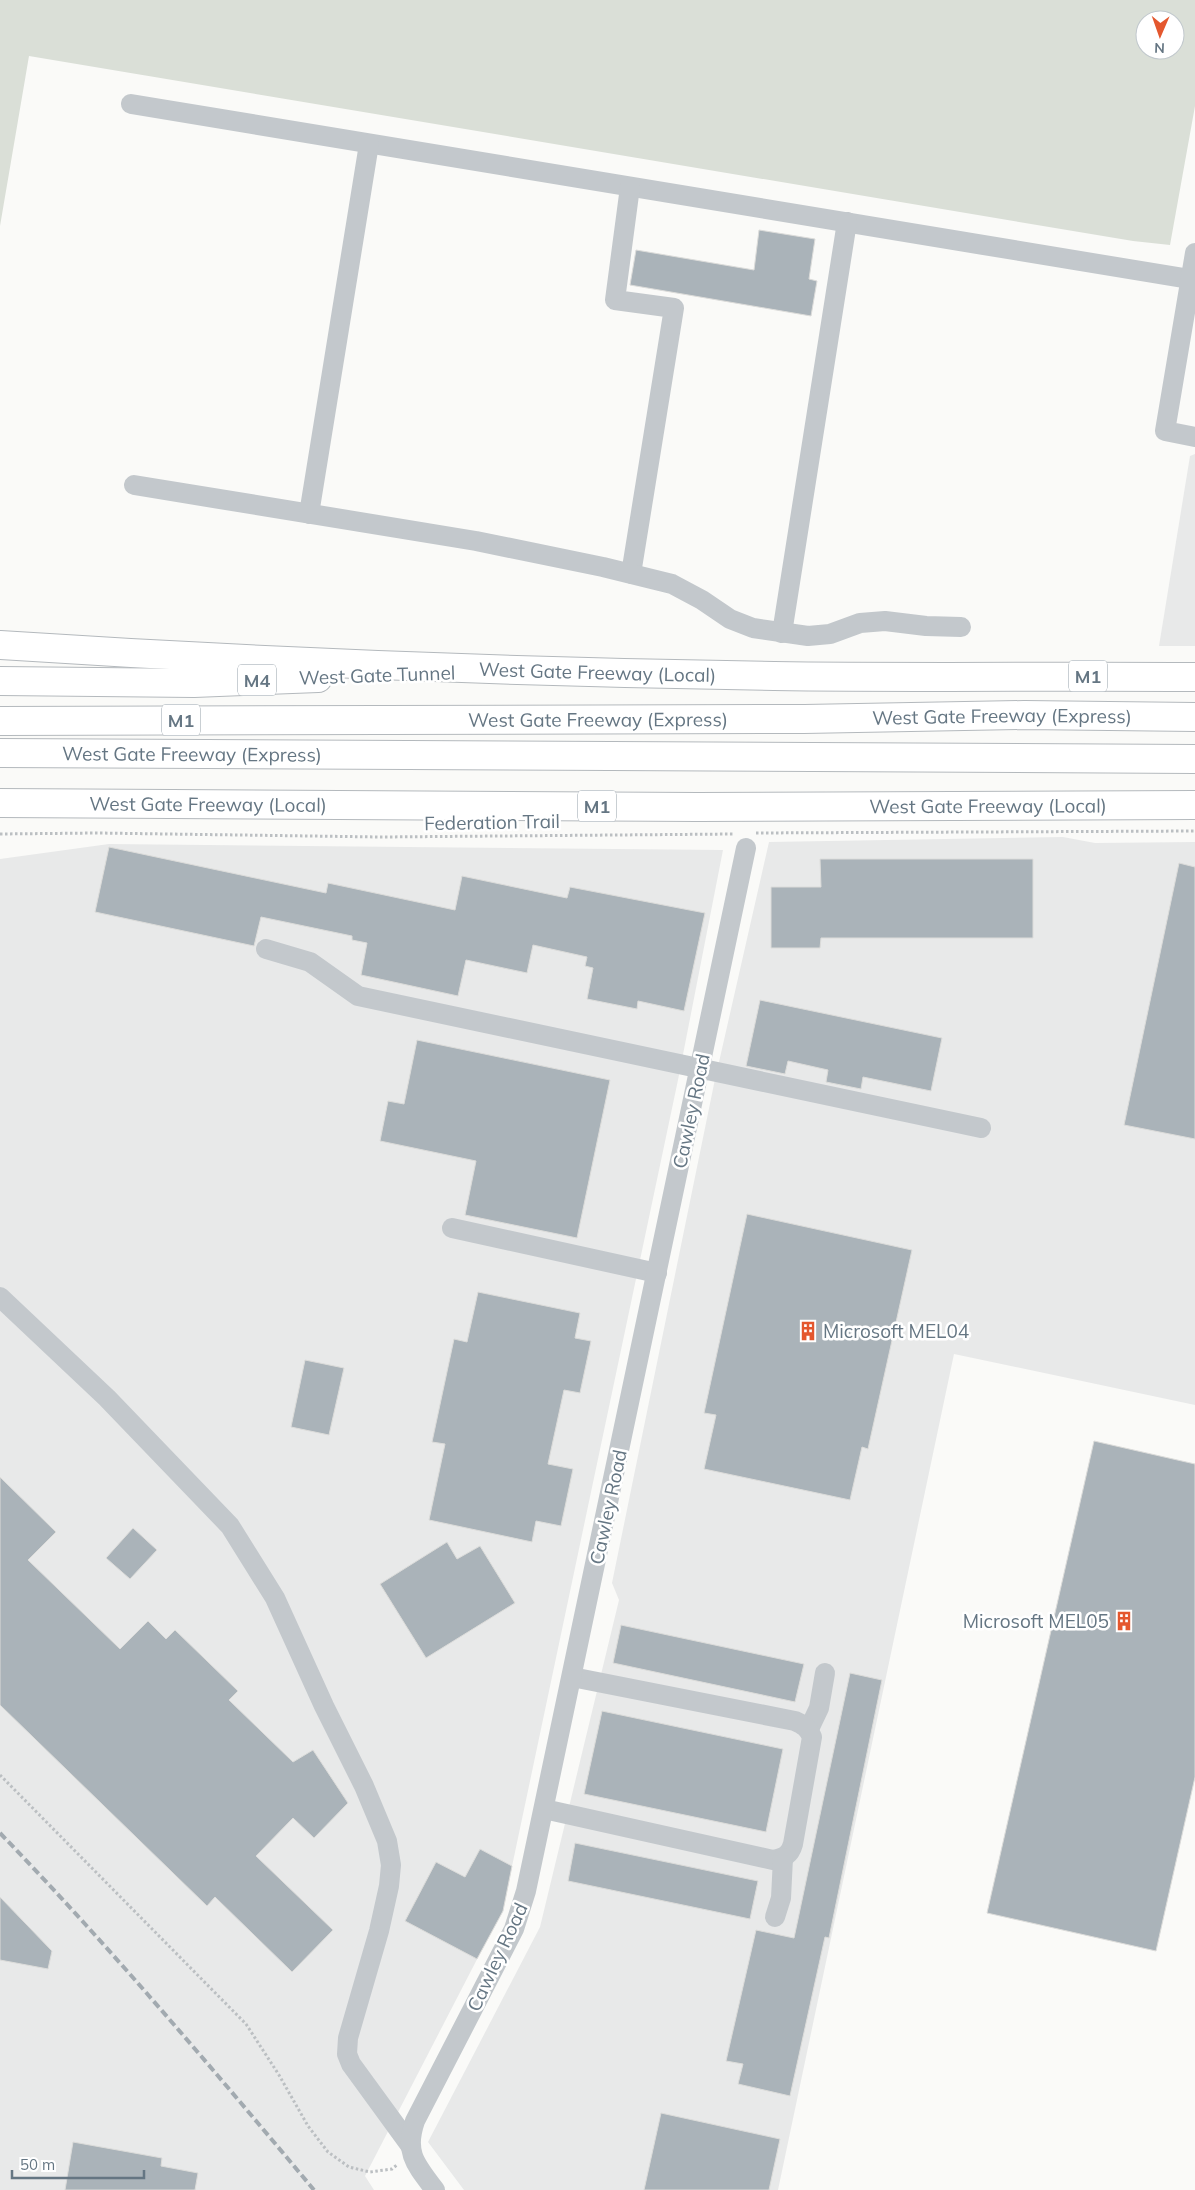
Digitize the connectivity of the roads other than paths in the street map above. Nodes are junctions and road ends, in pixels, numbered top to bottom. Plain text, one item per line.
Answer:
1 (131, 104) dead end
2 (369, 144) junction
3 (630, 187) junction
4 (847, 222) junction
5 (1195, 253) edge
6 (1193, 280) edge
7 (1195, 437) edge
8 (134, 485) dead end
9 (309, 514) junction
10 (631, 574) junction
11 (961, 627) dead end
12 (782, 632) junction
13 (0, 646) edge
14 (514, 669) junction
15 (1195, 677) edge
16 (0, 681) edge
17 (1195, 717) edge
18 (0, 721) edge
19 (0, 753) edge
20 (1195, 759) edge
21 (0, 803) edge
22 (1195, 805) edge
23 (746, 838) road end
24 (266, 949) dead end
25 (700, 1068) junction
26 (981, 1128) dead end
27 (452, 1228) dead end
28 (657, 1274) junction
29 (0, 1297) edge
30 (824, 1673) dead end
31 (572, 1677) junction
32 (809, 1729) junction
33 (544, 1809) junction
34 (783, 1858) junction
35 (776, 1917) dead end
36 (411, 2150) junction
37 (435, 2190) edge

1 - 2 street
2 - 3 street
2 - 9 street
3 - 4 street
3 - 10 street
4 - 6 street
4 - 12 street
5 - 6 street
6 - 7 street
8 - 9 street
9 - 10 street
10 - 12 street
11 - 12 street
13 - 14 highway, West Gate Freeway (Local) / M1
14 - 15 highway, West Gate Freeway (Local) / M1
14 - 16 highway, West Gate Tunnel / M4
17 - 18 highway, West Gate Freeway (Express) / M1
19 - 20 highway, West Gate Freeway (Express) / M1
21 - 22 highway, West Gate Freeway (Local) / M1
23 - 25 street, Cawley Road
24 - 25 street
25 - 26 street
25 - 28 street, Cawley Road
27 - 28 street
28 - 31 street, Cawley Road
29 - 36 street
30 - 32 street
31 - 32 street
31 - 33 street, Cawley Road
32 - 34 street
33 - 34 street
33 - 36 street, Cawley Road
34 - 35 street
36 - 37 street

